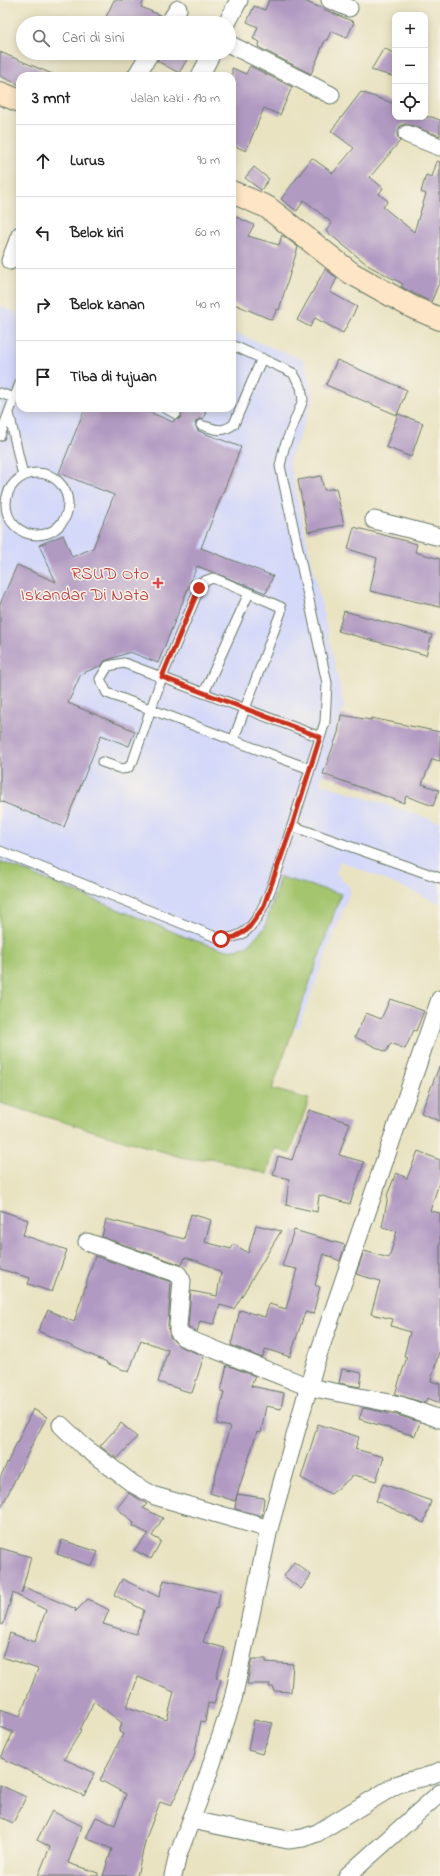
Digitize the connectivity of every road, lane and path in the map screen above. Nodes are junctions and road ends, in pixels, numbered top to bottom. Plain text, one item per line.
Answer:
1 (239, 0) edge
2 (330, 0) edge
3 (349, 8) dead end
4 (231, 16) edge
5 (236, 48) edge
6 (146, 60) edge
7 (208, 60) edge
8 (138, 72) edge
9 (202, 72) edge
10 (0, 93) edge
11 (331, 95) dead end
12 (16, 99) edge
13 (408, 134) dead end
14 (440, 147) edge
15 (236, 194) edge
16 (16, 245) edge
17 (10, 261) dead end
18 (440, 319) edge
19 (236, 347) edge
20 (262, 358) junction
21 (0, 393) edge
22 (16, 393) edge
23 (14, 398) junction
24 (0, 409) edge
25 (172, 412) edge
26 (9, 413) junction
27 (176, 414) dead end
28 (201, 425) dead end
29 (0, 436) edge
30 (23, 476) junction
31 (374, 520) dead end
32 (440, 538) edge
33 (249, 593) junction
34 (162, 677) junction
35 (204, 693) junction
36 (150, 710) junction
37 (245, 710) junction
38 (320, 737) junction
39 (233, 741) junction
40 (102, 762) dead end
41 (310, 769) junction
42 (292, 826) junction
43 (0, 851) edge
44 (440, 878) edge
45 (440, 999) edge
46 (87, 1242) dead end
47 (309, 1387) junction
48 (440, 1419) edge
49 (61, 1425) dead end
50 (269, 1529) junction
51 (440, 1771) edge
52 (440, 1793) edge
53 (191, 1820) junction
54 (173, 1876) edge
55 (347, 1876) edge

1 - 4 street
2 - 3 street
5 - 11 street
6 - 8 street
7 - 9 street
10 - 12 street
13 - 14 street
15 - 18 street
16 - 17 street
19 - 20 lane
20 - 28 lane
20 - 38 lane
21 - 23 lane
22 - 23 lane
23 - 26 lane
24 - 26 lane
25 - 27 lane
26 - 29 lane
26 - 30 lane
30 - 30 lane
31 - 32 street
33 - 34 lane
33 - 35 lane
33 - 37 lane
34 - 35 lane
34 - 36 lane
34 - 36 lane
35 - 37 lane
36 - 39 lane
36 - 40 lane
37 - 38 lane
37 - 39 lane
38 - 41 lane
39 - 41 lane
41 - 42 lane
42 - 43 lane
42 - 44 lane
45 - 47 street
46 - 47 street
47 - 48 street
47 - 50 street
49 - 50 street
50 - 53 street
51 - 53 street
52 - 55 street
53 - 54 street

